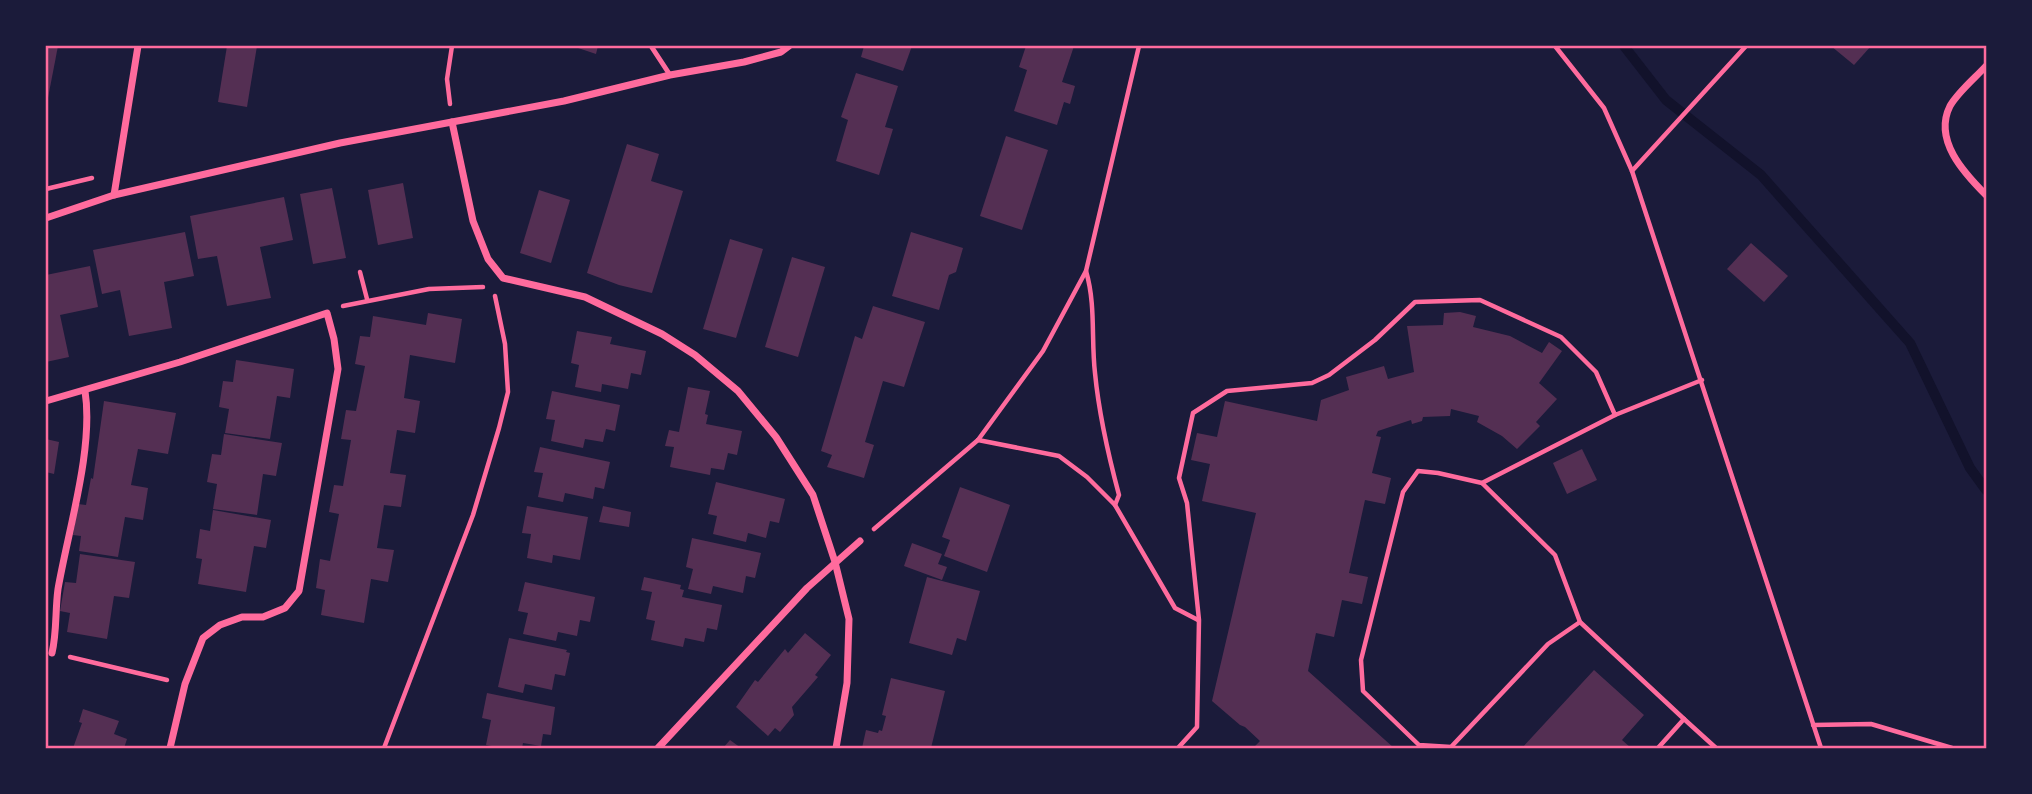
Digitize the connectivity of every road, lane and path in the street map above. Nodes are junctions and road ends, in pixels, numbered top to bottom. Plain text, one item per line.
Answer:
1 (138, 46) edge
2 (453, 46) edge
3 (651, 46) edge
4 (789, 46) edge
5 (1139, 46) edge
6 (1555, 46) edge
7 (1746, 46) edge
8 (1986, 66) edge
9 (670, 75) junction
10 (452, 122) junction
11 (1632, 171) junction
12 (118, 172) junction
13 (46, 189) edge
14 (114, 195) junction
15 (1986, 195) edge
16 (46, 218) edge
17 (1086, 271) junction
18 (360, 272) dead end
19 (367, 299) junction
20 (327, 313) junction
21 (1702, 380) junction
22 (85, 391) junction
23 (46, 401) edge
24 (1615, 415) junction
25 (978, 440) junction
26 (1482, 484) junction
27 (1115, 505) junction
28 (860, 541) joint
29 (835, 562) junction
30 (1199, 620) junction
31 (1580, 622) junction
32 (52, 653) joint
33 (185, 684) junction
34 (1684, 719) junction
35 (1813, 725) junction
36 (170, 748) edge
37 (383, 748) edge
38 (658, 748) edge
39 (836, 748) edge
40 (1178, 748) edge
41 (1658, 748) edge
42 (1716, 748) edge
43 (1821, 748) edge
44 (1952, 748) edge

1 - 12 street
2 - 10 path
3 - 9 lane
4 - 9 street
5 - 17 path
6 - 11 path
7 - 11 path
8 - 15 street
9 - 10 street
10 - 14 street
10 - 29 street
11 - 21 path
12 - 13 path
12 - 14 street
14 - 16 street
17 - 25 path
17 - 27 path
18 - 19 path
19 - 20 path
19 - 37 path
20 - 22 street
20 - 33 street
21 - 24 path
21 - 35 path
22 - 23 street
22 - 32 street
24 - 26 path
24 - 30 path
25 - 27 path
25 - 28 path
26 - 31 path
26 - 31 path
27 - 30 path
28 - 29 street
29 - 38 street
29 - 39 street
30 - 40 path
31 - 34 path
32 - 33 path
33 - 36 street
34 - 41 path
34 - 42 path
35 - 43 path
35 - 44 path

